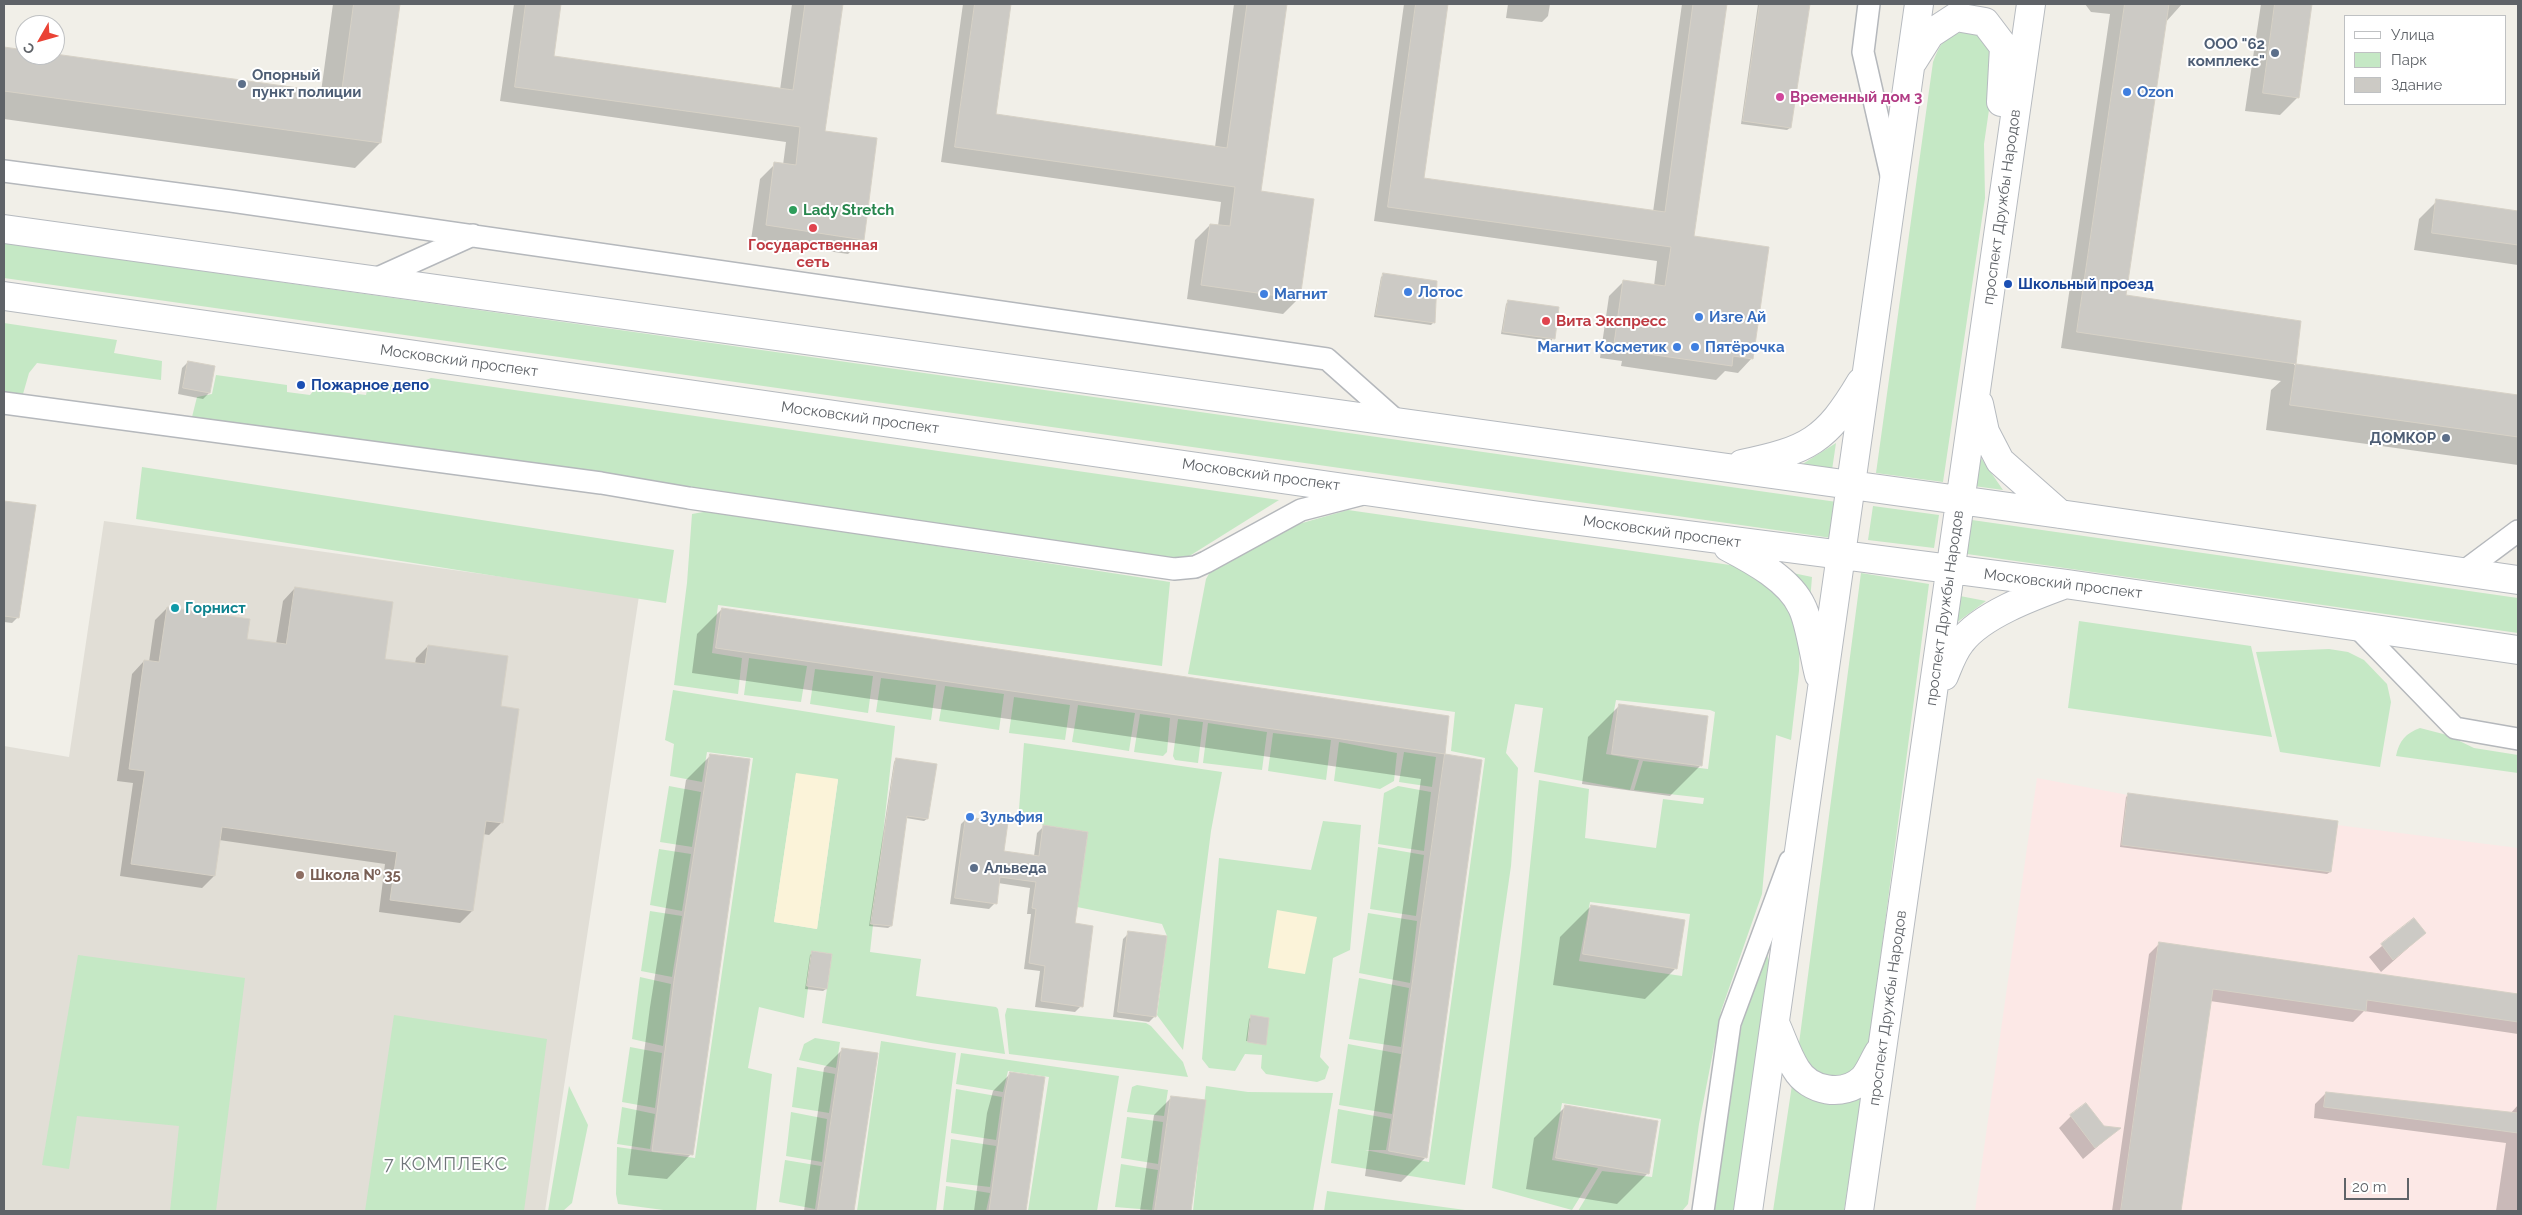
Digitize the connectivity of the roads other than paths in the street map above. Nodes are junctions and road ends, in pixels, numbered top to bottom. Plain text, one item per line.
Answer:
1 (1869, 4) edge
2 (1919, 4) edge
3 (2031, 4) edge
4 (1910, 65) junction
5 (4, 171) edge
6 (1893, 185) junction
7 (2005, 191) junction
8 (4, 229) edge
9 (473, 235) junction
10 (372, 281) junction
11 (4, 296) edge
12 (1867, 372) junction
13 (1976, 390) junction
14 (4, 403) edge
15 (1399, 423) junction
16 (1723, 468) junction
17 (1851, 485) junction
18 (1376, 492) junction
19 (1961, 500) junction
20 (2060, 514) junction
21 (2518, 531) edge
22 (1716, 540) junction
23 (1841, 556) junction
24 (1951, 570) junction
25 (2463, 572) junction
26 (2518, 580) edge
27 (2066, 584) junction
28 (2358, 628) junction
29 (2518, 650) edge
30 (1822, 690) junction
31 (1931, 708) junction
32 (2518, 740) edge
33 (1803, 826) junction
34 (1775, 1023) junction
35 (1883, 1045) junction
36 (1703, 1211) edge
37 (1748, 1211) edge
38 (1859, 1211) edge

1 - 6 street
2 - 4 main road
3 - 7 main road, проспект Дружбы Народов
4 - 6 main road
4 - 7 main road
5 - 9 street
6 - 12 main road
7 - 13 main road, проспект Дружбы Народов
8 - 10 main road
9 - 10 street
9 - 15 street
10 - 15 main road
11 - 18 main road, Московский проспект
12 - 16 main road
12 - 17 main road
13 - 19 main road, проспект Дружбы Народов
13 - 20 main road
14 - 18 street
15 - 16 main road
16 - 17 main road
17 - 19 main road
17 - 23 main road
18 - 22 main road, Московский проспект
19 - 20 main road
19 - 24 main road, проспект Дружбы Народов
20 - 25 main road
21 - 25 street
22 - 23 main road, Московский проспект
22 - 30 main road
23 - 24 main road, Московский проспект
23 - 30 main road
24 - 27 main road, Московский проспект
24 - 31 main road, проспект Дружбы Народов
25 - 26 main road
27 - 28 main road, Московский проспект
27 - 31 main road
28 - 29 main road, Московский проспект
28 - 32 street
30 - 33 main road
31 - 35 main road, проспект Дружбы Народов
33 - 34 main road
33 - 36 street
34 - 35 main road
34 - 37 main road
35 - 38 main road, проспект Дружбы Народов

